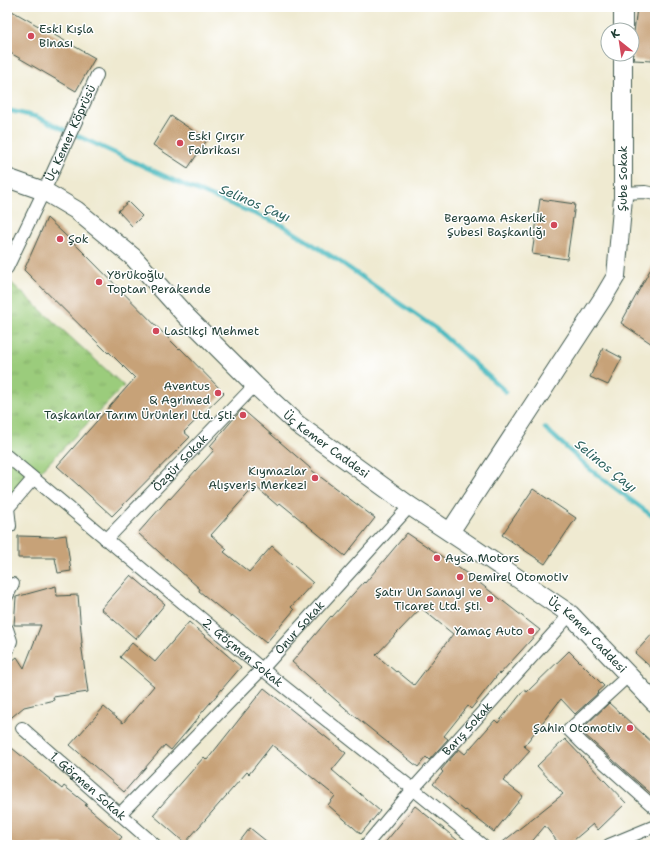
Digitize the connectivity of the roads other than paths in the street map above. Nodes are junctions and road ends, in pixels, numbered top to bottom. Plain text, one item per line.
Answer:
1 (623, 7) edge
2 (623, 22) edge
3 (623, 62) edge
4 (97, 75) dead end
5 (7, 178) edge
6 (44, 191) junction
7 (623, 193) junction
8 (655, 194) edge
9 (7, 268) edge
10 (255, 385) junction
11 (7, 456) edge
12 (33, 479) junction
13 (410, 506) junction
14 (7, 528) edge
15 (450, 532) junction
16 (106, 540) junction
17 (13, 584) dead end
18 (7, 596) edge
19 (570, 614) junction
20 (7, 629) edge
21 (7, 652) edge
22 (262, 669) junction
23 (629, 675) junction
24 (655, 703) edge
25 (22, 728) dead end
26 (414, 788) junction
27 (655, 808) edge
28 (120, 814) junction
29 (655, 826) edge
30 (155, 845) edge
31 (366, 845) edge
32 (482, 845) edge
33 (609, 845) edge

1 - 2 main road
3 - 7 main road, Şube Sokak
4 - 6 street, Üç Kemer Köprüsü
5 - 6 main road, Üç Kemer Caddesi
6 - 9 street, Üç Kemer Köprüsü
6 - 10 main road, Üç Kemer Caddesi
7 - 8 street
7 - 15 main road, Şube Sokak
10 - 13 main road, Üç Kemer Caddesi
10 - 16 street, Özgür Sokak
11 - 12 street, 2. Göçmen Sokak
12 - 14 street
12 - 16 street, 2. Göçmen Sokak
13 - 15 main road, Üç Kemer Caddesi
13 - 22 street, Onur Sokak
15 - 19 main road, Üç Kemer Caddesi
16 - 22 street, 2. Göçmen Sokak
17 - 18 street
19 - 23 main road, Üç Kemer Caddesi
19 - 26 street, Barış Sokak
20 - 21 street
22 - 26 street, 2. Göçmen Sokak
22 - 28 street, Onur Sokak
23 - 24 main road, Üç Kemer Caddesi
23 - 27 street
25 - 28 street, 1. Göçmen Sokak
26 - 31 street, Barış Sokak
26 - 32 street, 2. Göçmen Sokak
28 - 30 street, 1. Göçmen Sokak
29 - 33 street

